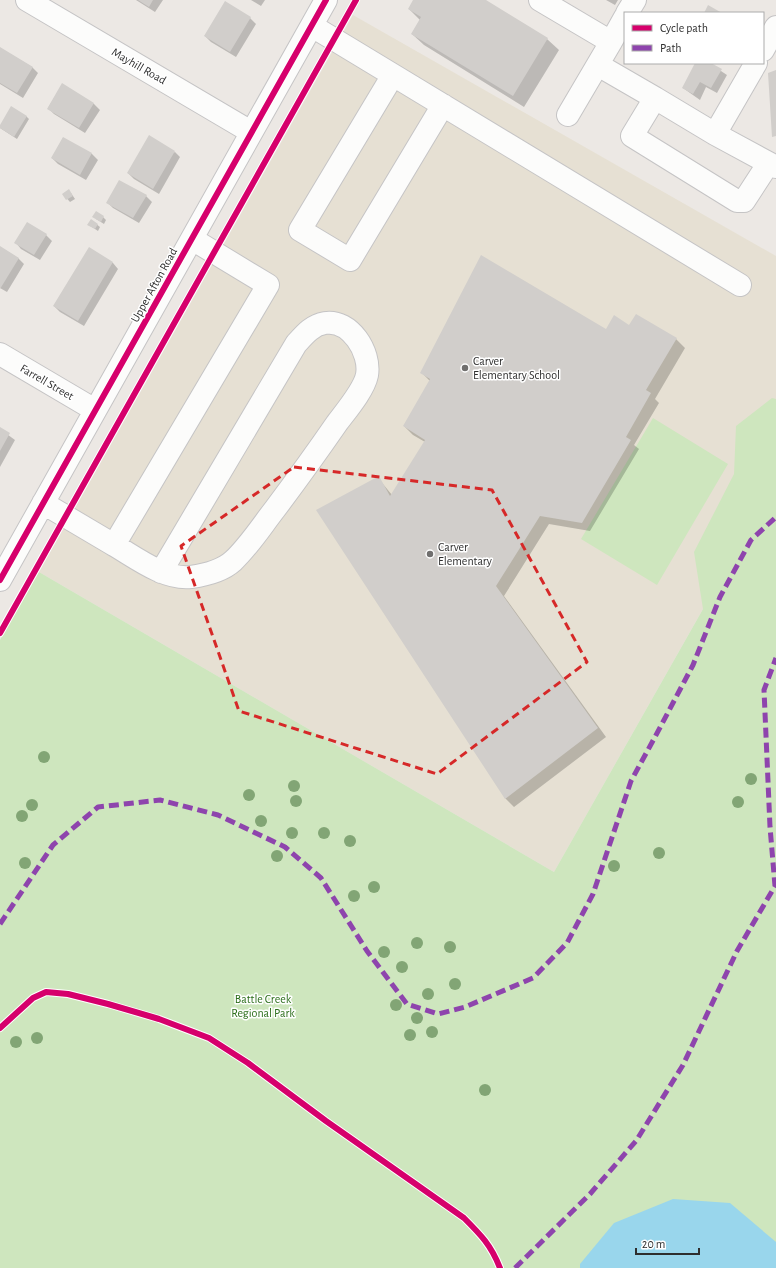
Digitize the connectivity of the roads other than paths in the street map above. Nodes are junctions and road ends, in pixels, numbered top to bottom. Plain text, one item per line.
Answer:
1 (27, 0) edge
2 (326, 0) edge
3 (540, 0) edge
4 (635, 0) edge
5 (628, 12) edge
6 (624, 19) edge
7 (312, 26) junction
8 (776, 27) edge
9 (611, 42) junction
10 (764, 48) edge
11 (755, 64) edge
12 (598, 65) junction
13 (393, 75) junction
14 (655, 98) junction
15 (443, 105) junction
16 (568, 116) dead end
17 (251, 132) junction
18 (715, 134) junction
19 (772, 165) edge
20 (192, 239) junction
21 (740, 285) dead end
22 (0, 354) edge
23 (95, 410) junction
24 (43, 503) junction
25 (114, 545) junction
26 (161, 572) junction
27 (0, 580) edge

1 - 17 street, Mayhill Road
2 - 7 street, Upper Afton Road
3 - 9 street
4 - 5 street
6 - 9 street
7 - 13 street
7 - 17 street, Upper Afton Road
8 - 10 street
9 - 12 street
11 - 18 street
12 - 14 street
12 - 16 street
13 - 15 street
13 - 15 street
14 - 18 street
14 - 19 street
15 - 21 street
17 - 20 street, Upper Afton Road
18 - 19 street
20 - 23 street, Upper Afton Road
20 - 25 street
22 - 23 street, Farrell Street
23 - 24 street, Upper Afton Road
24 - 25 street
24 - 27 street, Upper Afton Road
25 - 26 street
26 - 26 street

